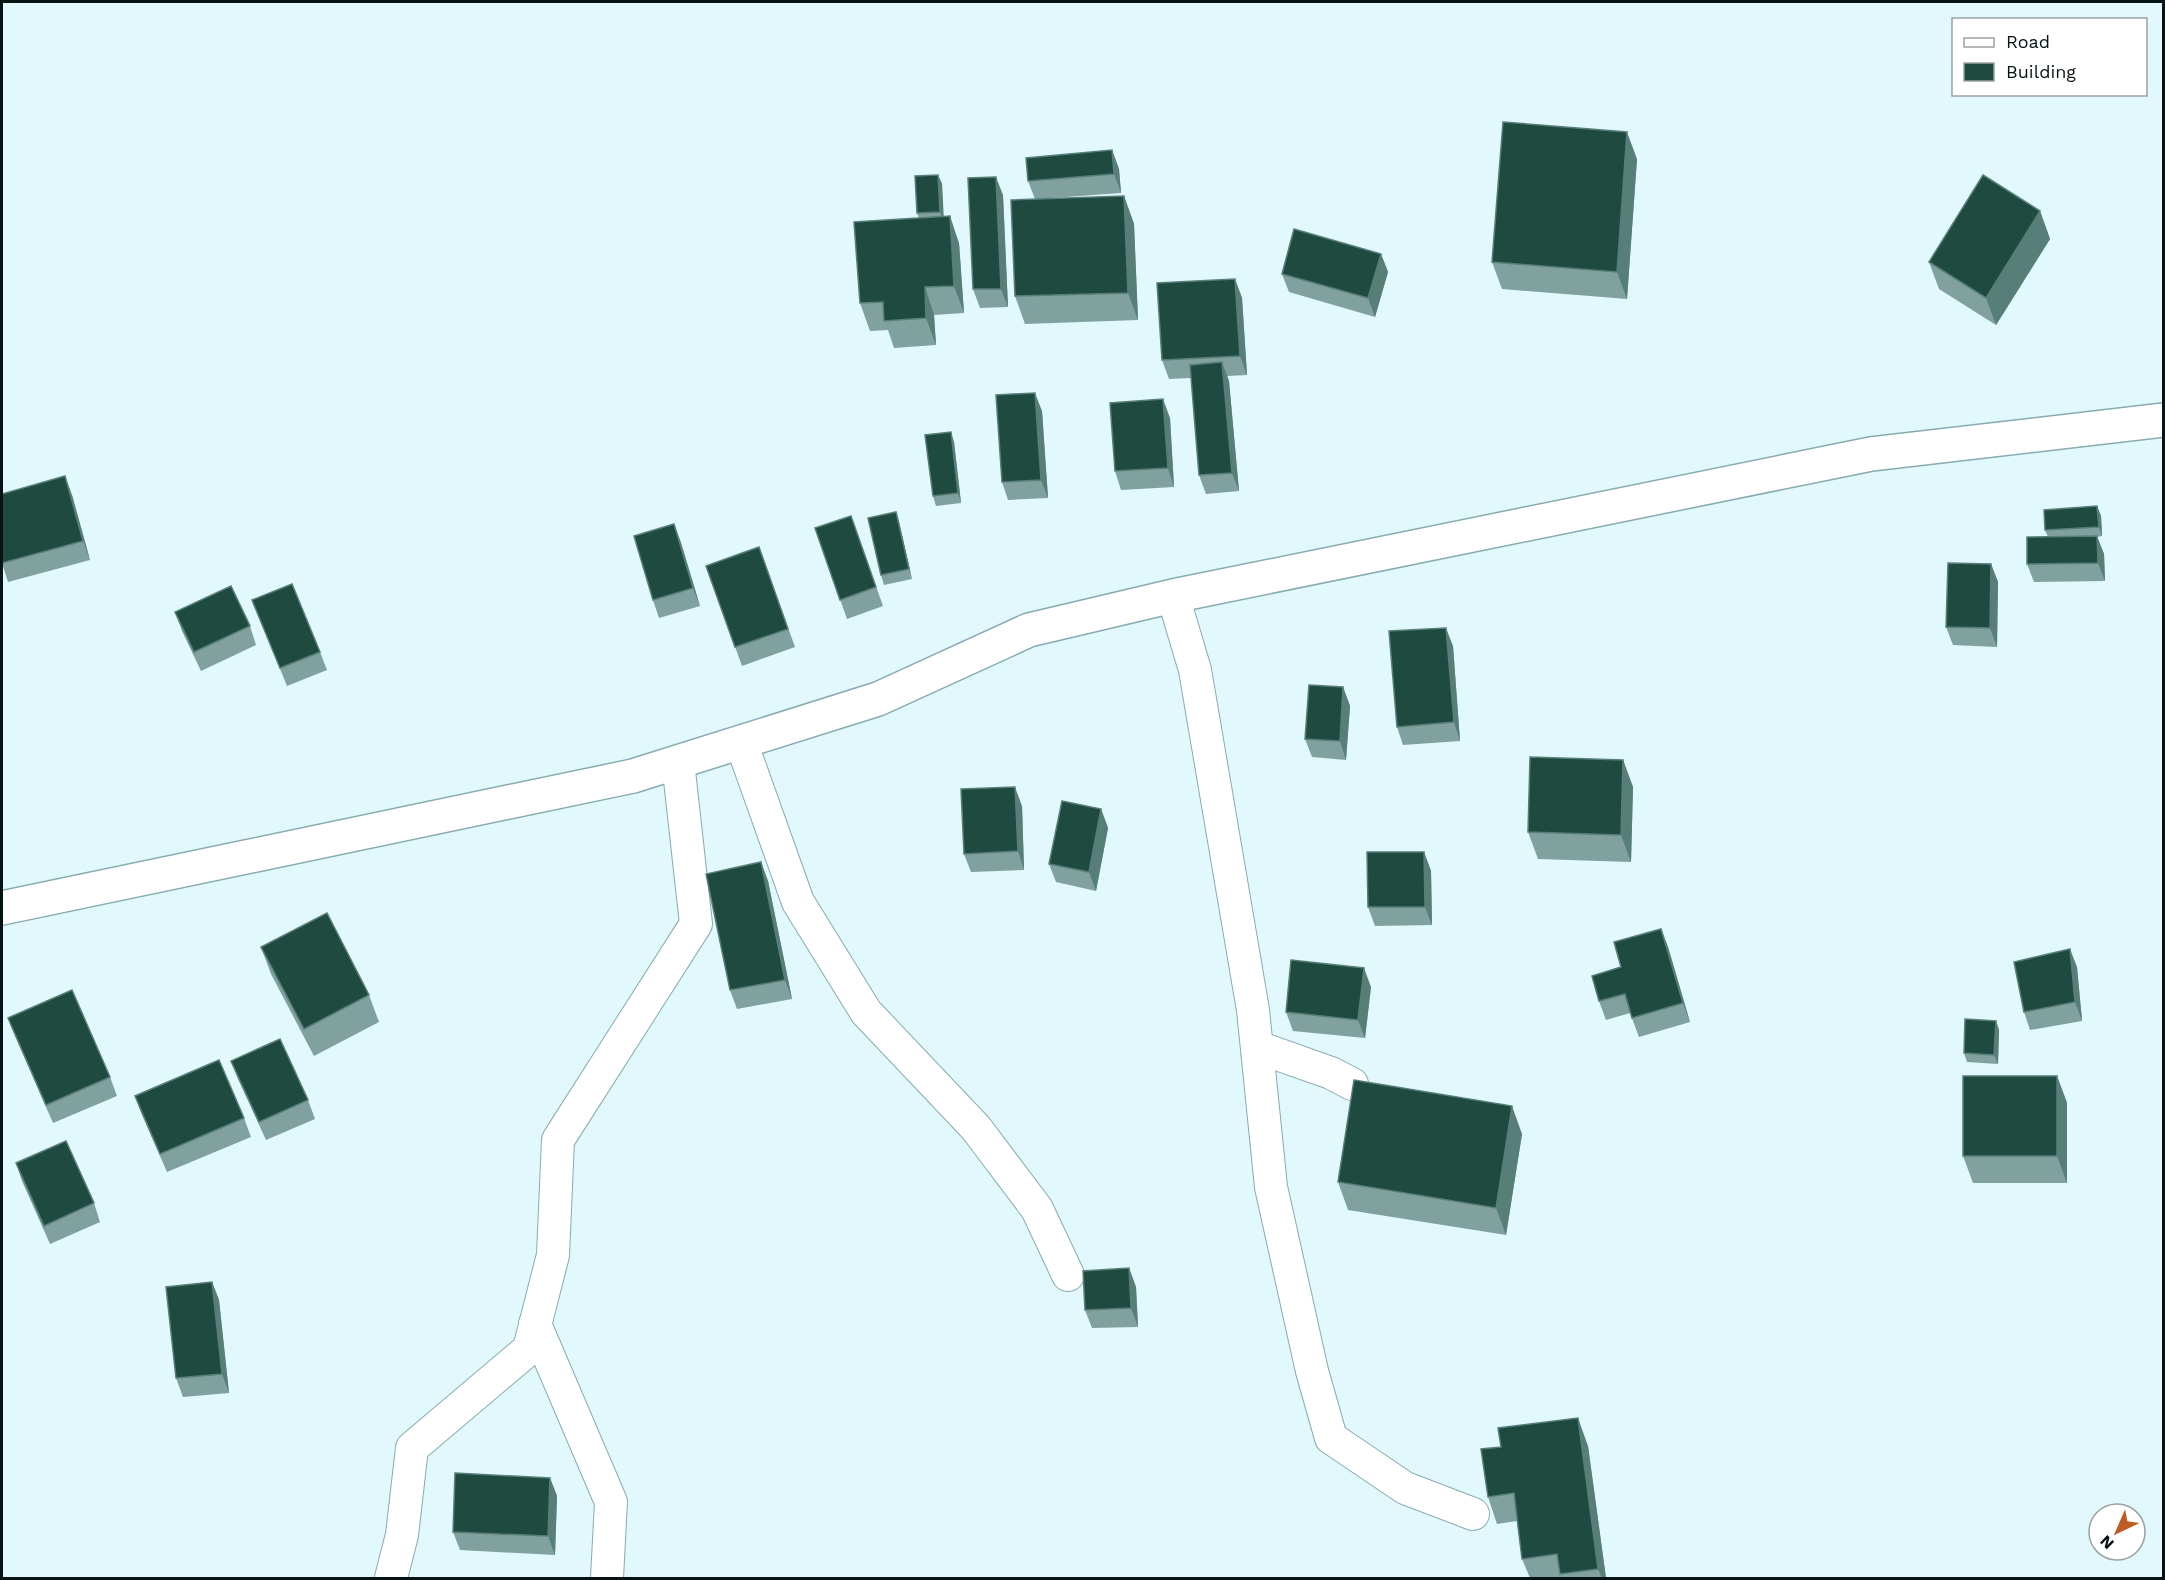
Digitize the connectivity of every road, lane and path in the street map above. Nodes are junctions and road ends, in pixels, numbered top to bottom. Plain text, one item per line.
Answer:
1 (2163, 420) edge
2 (1173, 596) junction
3 (741, 742) junction
4 (678, 762) junction
5 (2, 908) edge
6 (1257, 1047) junction
7 (1352, 1084) edge
8 (1068, 1275) dead end
9 (535, 1324) junction
10 (1473, 1514) dead end
11 (391, 1578) edge
12 (608, 1578) edge

1 - 2 street
2 - 3 street
2 - 6 street
3 - 4 street
3 - 8 street
4 - 5 street
4 - 9 street
6 - 7 street
6 - 10 street
9 - 11 street
9 - 12 street

